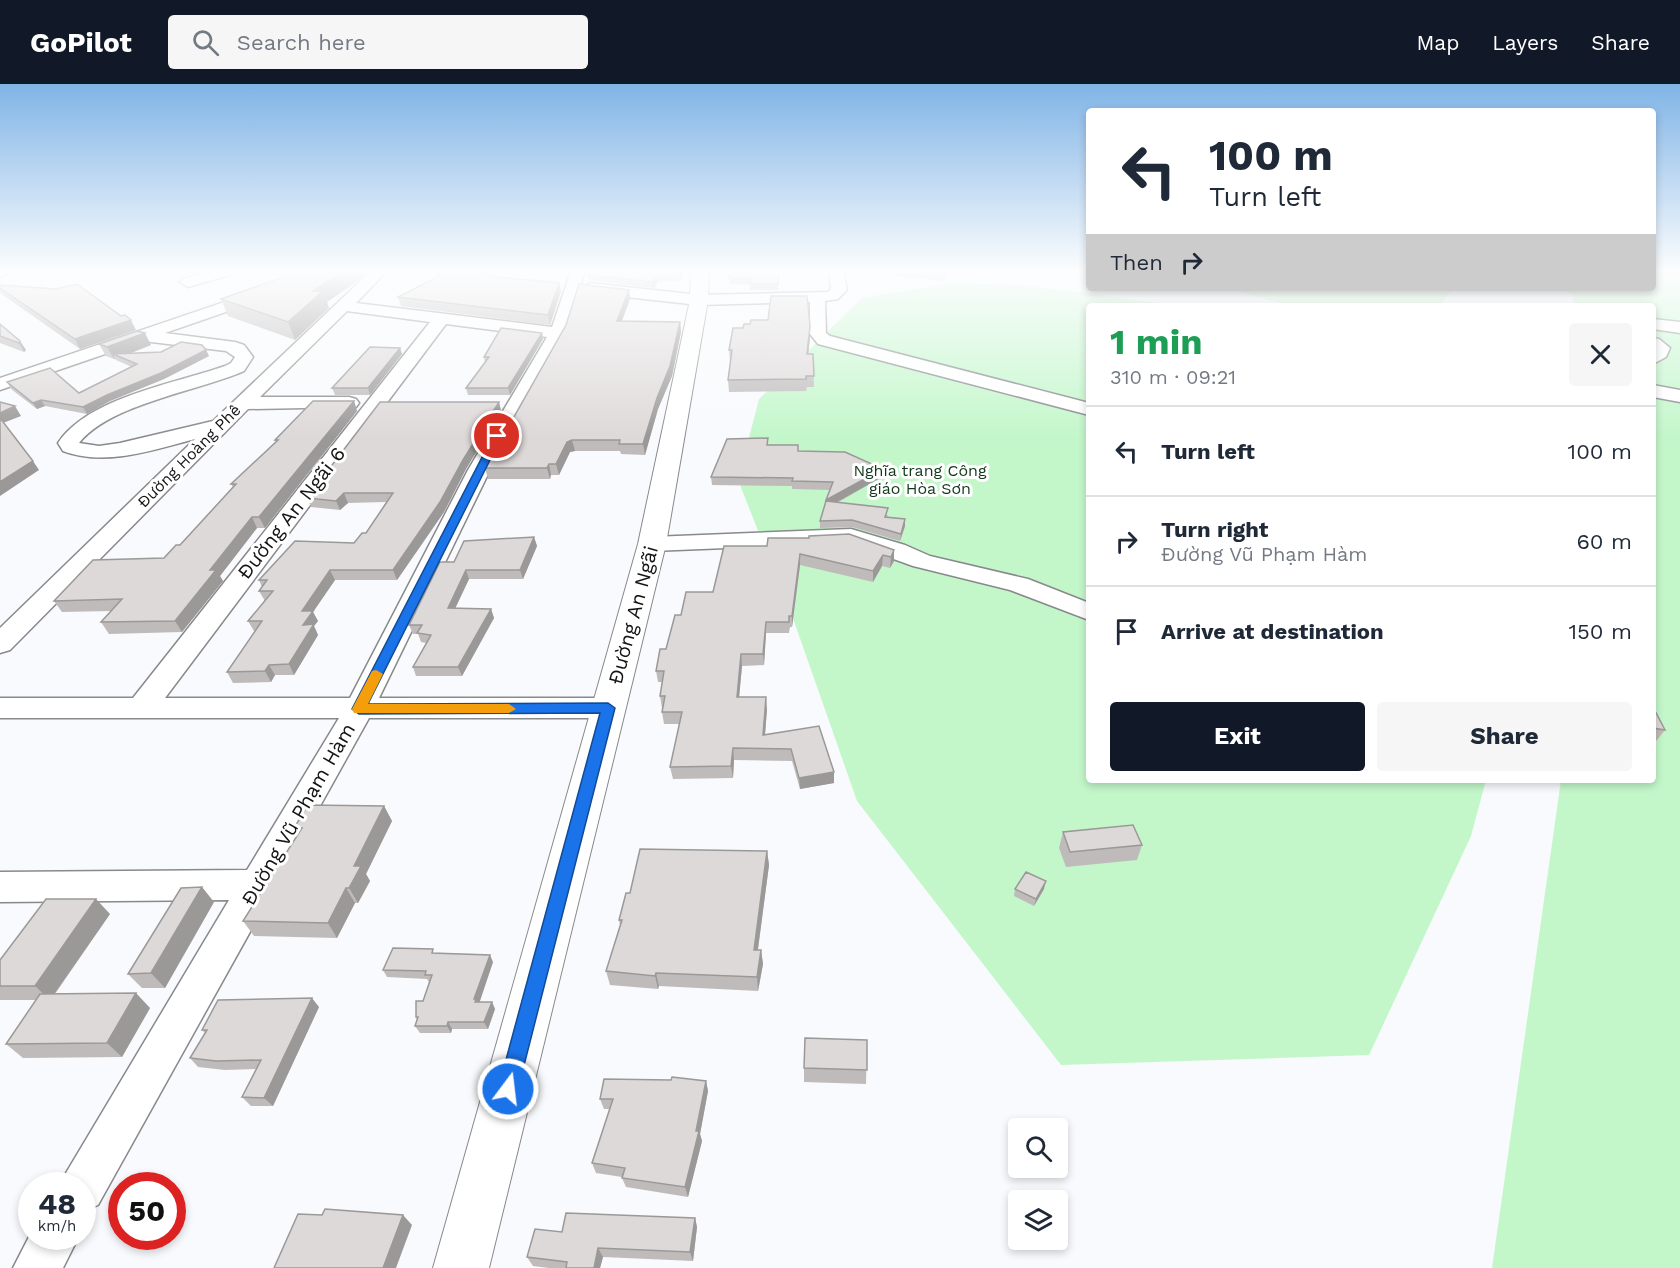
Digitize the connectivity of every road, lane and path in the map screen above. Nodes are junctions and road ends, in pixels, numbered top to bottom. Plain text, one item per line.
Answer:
1 (173, 326) edge
2 (323, 326) edge
3 (436, 326) edge
4 (506, 326) edge
5 (560, 326) edge
6 (692, 326) edge
7 (818, 326) edge
8 (558, 333) junction
9 (145, 336) junction
10 (1656, 345) edge
11 (1656, 356) edge
12 (0, 384) edge
13 (1656, 392) edge
14 (1680, 396) edge
15 (243, 403) junction
16 (377, 403) junction
17 (400, 403) edge
18 (1086, 408) edge
19 (220, 426) junction
20 (652, 544) junction
21 (1086, 611) edge
22 (0, 644) edge
23 (0, 708) edge
24 (141, 708) junction
25 (608, 708) junction
26 (359, 709) junction
27 (256, 885) junction
28 (3, 891) edge
29 (92, 1172) edge
30 (47, 1250) edge
31 (37, 1268) edge
32 (461, 1268) edge

1 - 9 street
2 - 15 street, Đường Hoàng Phê
3 - 16 street, Đường An Ngãi 6
4 - 8 street
5 - 8 street, Đường Vũ Phạm Hàm
6 - 20 main road, Đường An Ngãi
7 - 18 street
8 - 26 street, Đường Vũ Phạm Hàm
9 - 12 street
9 - 19 street
10 - 11 street
13 - 14 street
15 - 16 street
15 - 19 street, Đường Hoàng Phê
16 - 17 street
16 - 24 street, Đường An Ngãi 6
19 - 22 street, Đường Hoàng Phê
20 - 21 street
20 - 25 main road, Đường An Ngãi
23 - 24 street
24 - 26 street
25 - 26 street
25 - 32 main road, Đường An Ngãi
26 - 27 street, Đường Vũ Phạm Hàm
27 - 28 street
27 - 29 street, Đường Vũ Phạm Hàm
30 - 31 street

